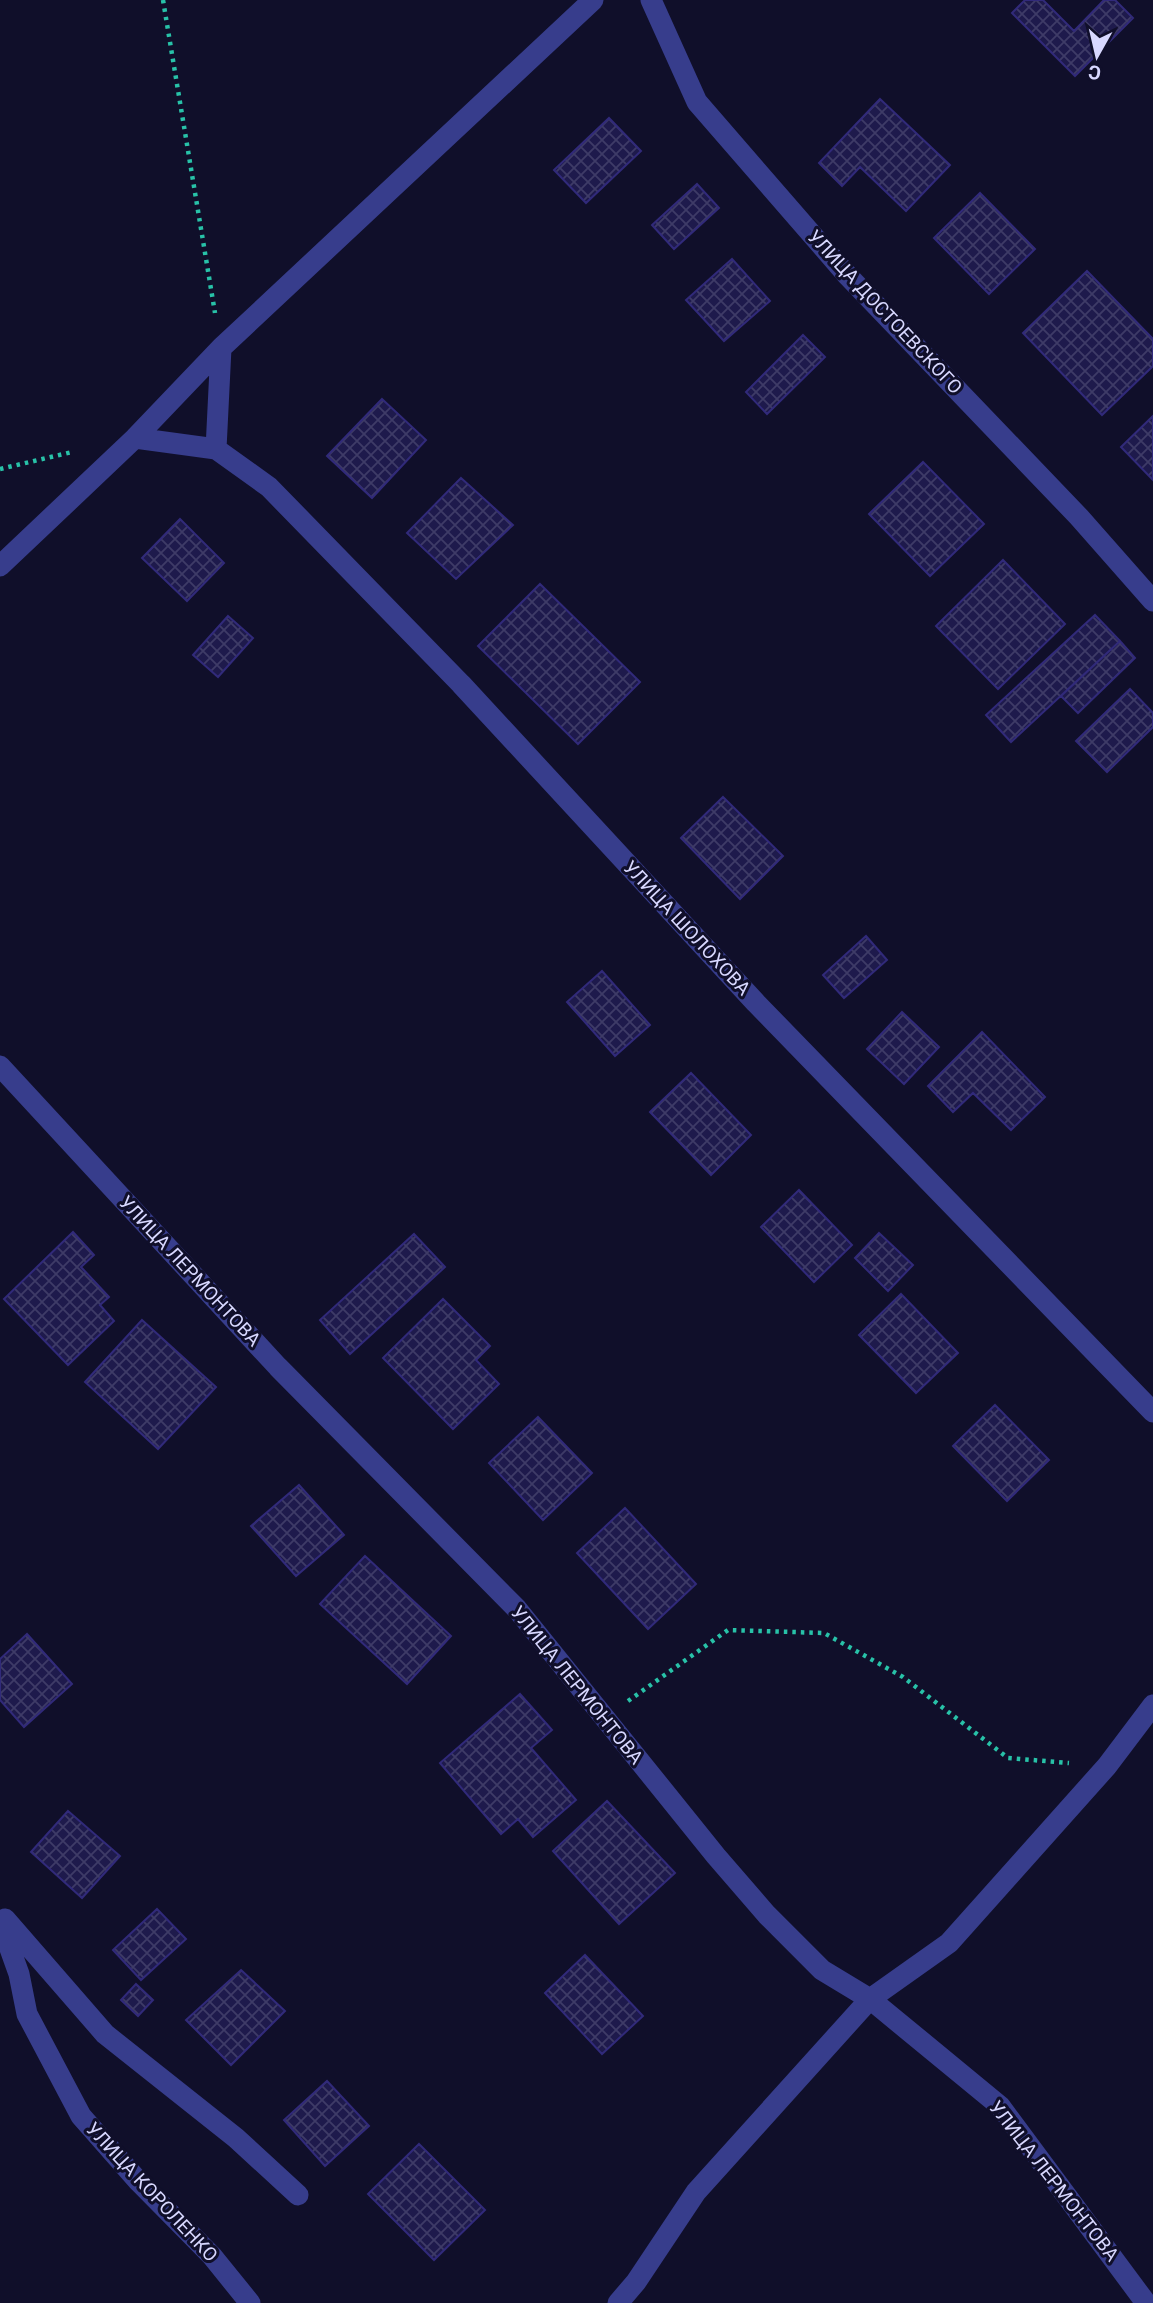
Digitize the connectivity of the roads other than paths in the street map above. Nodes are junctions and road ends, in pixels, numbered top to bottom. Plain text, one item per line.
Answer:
1 (593, 0) edge
2 (651, 0) edge
3 (221, 348) junction
4 (135, 438) junction
5 (216, 449) junction
6 (0, 566) edge
7 (1153, 601) edge
8 (0, 1066) edge
9 (1153, 1412) edge
10 (1153, 1704) edge
11 (0, 1913) edge
12 (0, 1921) edge
13 (870, 1999) junction
14 (298, 2195) dead end
15 (212, 2256) junction
16 (250, 2303) edge
17 (266, 2303) edge
18 (618, 2303) edge
19 (1146, 2303) edge

1 - 3 street
2 - 7 street, УЛИЦА ДОСТОЕВСКОГО
3 - 4 street
3 - 5 street
4 - 5 street
4 - 6 street
5 - 9 street, УЛИЦА ШОЛОХОВА
8 - 13 street, УЛИЦА ЛЕРМОНТОВА
10 - 13 street
11 - 14 street
12 - 15 street, УЛИЦА КОРОЛЕНКО
13 - 18 street
13 - 19 street, УЛИЦА ЛЕРМОНТОВА
15 - 16 street, УЛИЦА КОРОЛЕНКО
15 - 17 street

